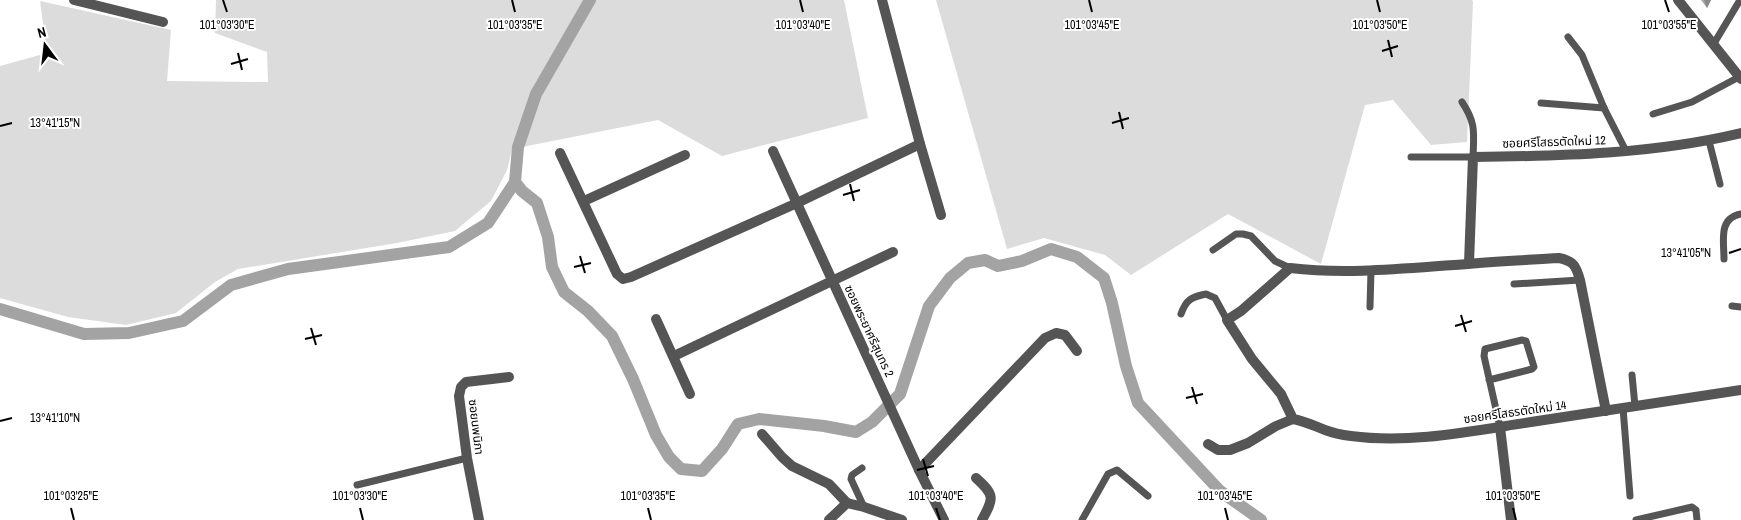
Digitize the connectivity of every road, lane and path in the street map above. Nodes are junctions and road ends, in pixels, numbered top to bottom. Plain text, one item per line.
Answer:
1 (74, 0) edge
2 (882, 0) edge
3 (1678, 0) edge
4 (1740, 0) edge
5 (163, 22) dead end
6 (1568, 37) dead end
7 (1713, 45) junction
8 (1740, 78) edge
9 (1462, 102) dead end
10 (1541, 103) dead end
11 (1604, 108) junction
12 (1653, 114) dead end
13 (1741, 133) edge
14 (1708, 140) junction
15 (920, 144) junction
16 (773, 151) dead end
17 (1626, 151) junction
18 (560, 153) dead end
19 (685, 155) dead end
20 (1411, 157) dead end
21 (1473, 157) junction
22 (1720, 184) dead end
23 (584, 201) junction
24 (797, 203) junction
25 (1741, 214) edge
26 (941, 215) dead end
27 (1212, 250) dead end
28 (893, 252) dead end
29 (1724, 259) dead end
30 (1469, 264) junction
31 (1290, 268) junction
32 (1371, 271) junction
33 (1580, 280) junction
34 (833, 281) junction
35 (1514, 284) dead end
36 (1732, 306) dead end
37 (1741, 306) edge
38 (1370, 307) dead end
39 (1180, 314) dead end
40 (656, 320) dead end
41 (1227, 320) junction
42 (1077, 351) dead end
43 (674, 356) junction
44 (1632, 375) dead end
45 (509, 377) dead end
46 (1489, 380) junction
47 (1741, 390) edge
48 (690, 394) dead end
49 (1635, 406) junction
50 (1623, 408) junction
51 (1606, 411) junction
52 (1293, 419) junction
53 (1500, 427) junction
54 (762, 434) dead end
55 (1208, 444) dead end
56 (467, 458) junction
57 (862, 468) dead end
58 (919, 470) junction
59 (976, 478) dead end
60 (357, 485) dead end
61 (1148, 496) dead end
62 (1630, 496) dead end
63 (847, 503) junction
64 (864, 507) junction
65 (941, 519) edge
66 (479, 520) edge
67 (829, 520) edge
68 (902, 520) edge
69 (982, 520) edge
70 (1082, 520) edge
71 (1511, 520) edge
72 (1636, 520) edge
73 (1697, 520) edge

1 - 5 street
2 - 15 street
3 - 7 street
4 - 7 lane
6 - 11 lane
7 - 8 street
8 - 12 lane
9 - 21 lane
10 - 11 lane
11 - 17 lane
13 - 14 street, ซอยศรีโสธรตัดใหม่ 12
14 - 17 street, ซอยศรีโสธรตัดใหม่ 12
14 - 22 lane
15 - 24 street
15 - 26 street
16 - 24 street, ซอยพระยาศรีสุนทร 2
17 - 21 street, ซอยศรีโสธรตัดใหม่ 12
18 - 23 street
19 - 23 street
20 - 21 lane
21 - 30 street
23 - 24 street
24 - 34 street, ซอยพระยาศรีสุนทร 2
25 - 29 lane
27 - 31 lane
28 - 34 street
30 - 32 street
30 - 33 street
31 - 32 street
31 - 41 street
32 - 38 lane
33 - 35 lane
33 - 51 street
34 - 43 street
34 - 58 street, ซอยพระยาศรีสุนทร 2
36 - 37 lane
39 - 41 lane
40 - 43 street
41 - 52 street
42 - 58 street
43 - 48 street
44 - 49 lane
45 - 56 street, ซอยนพนิภา
46 - 46 lane
46 - 53 lane
47 - 49 street, ซอยศรีโสธรตัดใหม่ 14
49 - 50 street, ซอยศรีโสธรตัดใหม่ 14
50 - 51 street, ซอยศรีโสธรตัดใหม่ 14
50 - 62 lane
51 - 53 street, ซอยศรีโสธรตัดใหม่ 14
52 - 53 street, ซอยศรีโสธรตัดใหม่ 14
52 - 55 street
53 - 71 street
54 - 63 street
56 - 60 lane
56 - 66 street, ซอยนพนิภา
57 - 64 lane
58 - 65 street, ซอยพระยาศรีสุนทร 2
59 - 69 street
61 - 70 lane
63 - 64 street
63 - 67 street
64 - 68 street
72 - 73 lane

